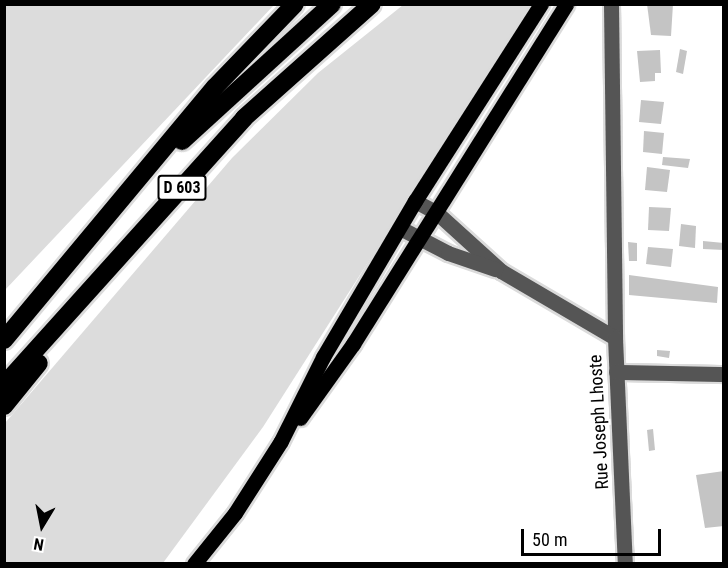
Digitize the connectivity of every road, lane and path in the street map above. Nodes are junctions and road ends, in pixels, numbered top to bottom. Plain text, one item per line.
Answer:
1 (295, 4) edge
2 (332, 4) edge
3 (372, 4) edge
4 (541, 4) edge
5 (566, 4) edge
6 (611, 4) edge
7 (133, 183) junction
8 (415, 201) junction
9 (436, 212) junction
10 (400, 228) junction
11 (418, 240) junction
12 (501, 271) junction
13 (72, 312) junction
14 (615, 338) junction
15 (4, 339) edge
16 (616, 372) junction
17 (723, 374) edge
18 (4, 385) edge
19 (4, 406) edge
20 (280, 441) junction
21 (194, 564) edge
22 (625, 564) edge

1 - 7 highway
2 - 7 highway, D 603
3 - 13 highway, D 603
4 - 8 main road
5 - 9 main road
6 - 14 street
7 - 15 highway, D 603
8 - 9 street
8 - 10 main road
9 - 11 main road
9 - 12 street
10 - 11 street
10 - 20 main road
11 - 12 street
11 - 20 main road
12 - 14 street, Rue Joseph Lhoste
13 - 18 highway, D 603
13 - 19 highway
14 - 16 street, Rue Joseph Lhoste
16 - 17 street
16 - 22 street, Rue Joseph Lhoste
20 - 21 main road

